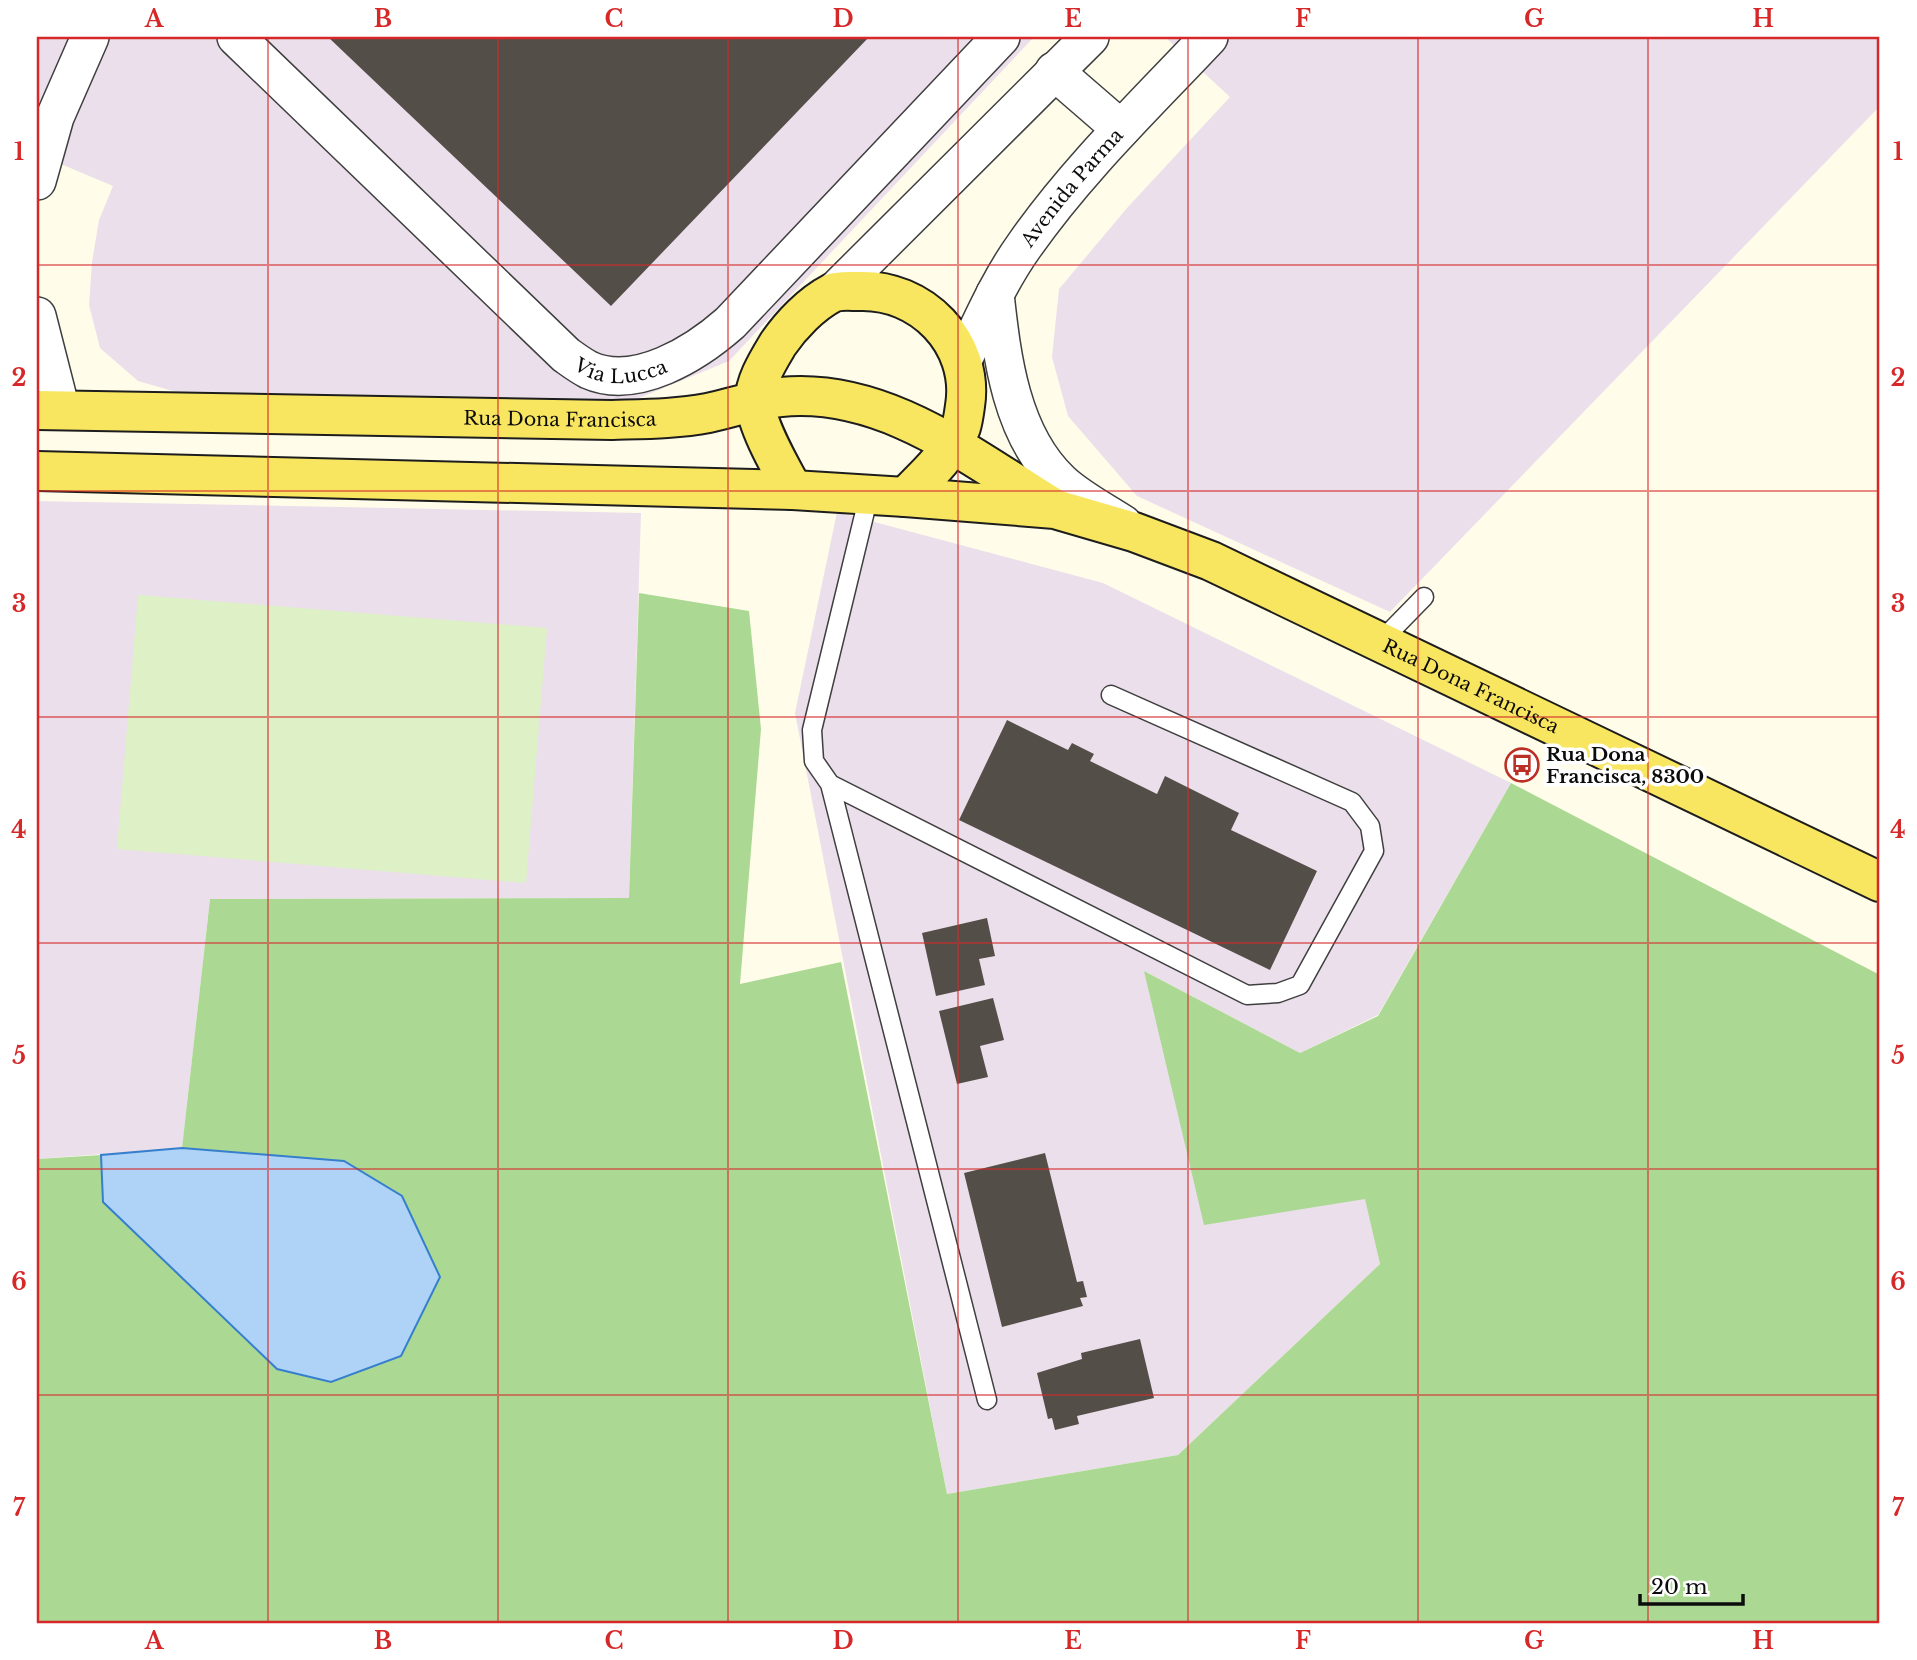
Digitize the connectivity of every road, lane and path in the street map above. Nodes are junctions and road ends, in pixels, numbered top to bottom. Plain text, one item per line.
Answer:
1 (90, 37) edge
2 (236, 37) edge
3 (1001, 37) edge
4 (1090, 37) edge
5 (1209, 37) edge
6 (1054, 71) junction
7 (1121, 130) junction
8 (37, 181) edge
9 (834, 292) junction
10 (995, 293) junction
11 (37, 316) edge
12 (963, 360) junction
13 (755, 401) junction
14 (49, 410) edge
15 (951, 444) junction
16 (37, 471) edge
17 (793, 490) junction
18 (887, 496) junction
19 (1055, 509) junction
20 (1134, 531) junction
21 (1424, 597) dead end
22 (1380, 642) junction
23 (1111, 695) dead end
24 (830, 784) junction
25 (1880, 882) edge
26 (987, 1400) dead end

1 - 8 street
2 - 3 street, Via Lucca
4 - 6 street
5 - 7 street, Avenida Parma
6 - 7 street
6 - 9 street
7 - 10 street, Avenida Parma
9 - 12 main road
9 - 13 main road
10 - 12 street, Avenida Parma
10 - 20 street
11 - 14 street
12 - 15 main road
13 - 14 main road, Rua Dona Francisca
13 - 15 main road, Rua Dona Francisca
13 - 17 main road
15 - 18 main road
15 - 19 main road, Rua Dona Francisca
16 - 17 main road, Rua Dona Francisca
17 - 18 main road, Rua Dona Francisca
18 - 19 main road, Rua Dona Francisca
18 - 24 lane
19 - 20 main road, Rua Dona Francisca
20 - 22 main road, Rua Dona Francisca
21 - 22 lane
22 - 25 main road, Rua Dona Francisca
23 - 24 lane
24 - 26 lane

